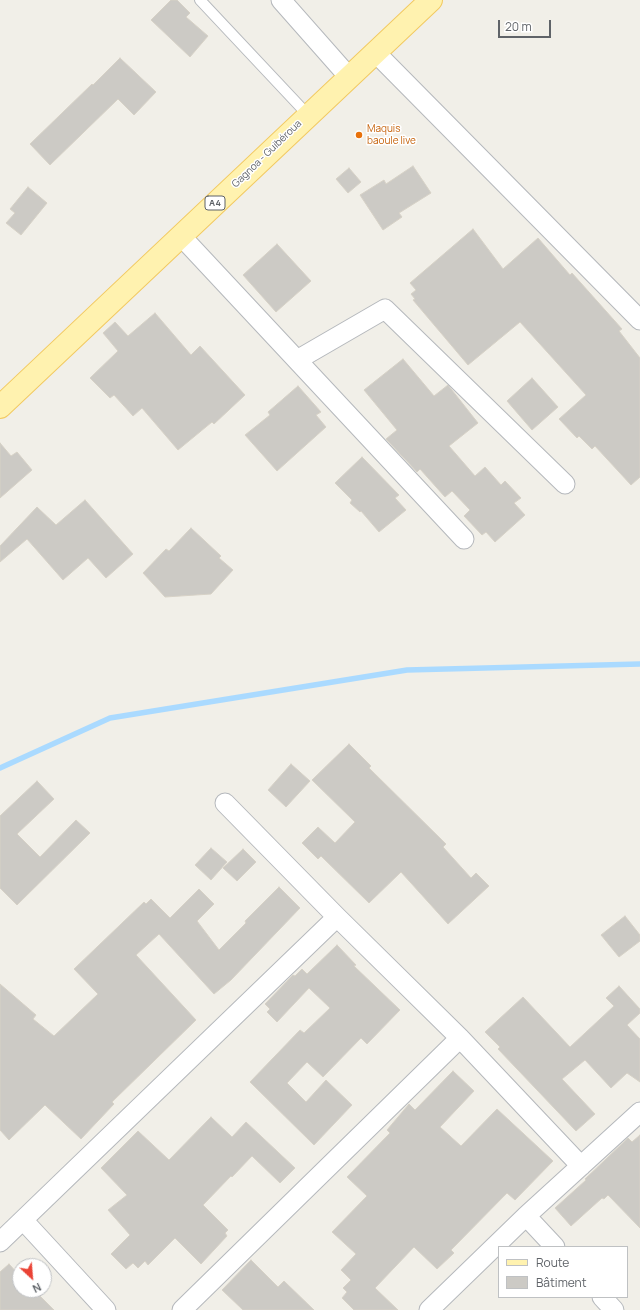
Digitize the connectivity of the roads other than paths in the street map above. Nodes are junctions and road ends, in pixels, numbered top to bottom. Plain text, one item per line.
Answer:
1 (200, 0) edge
2 (281, 0) edge
3 (431, 0) edge
4 (375, 52) junction
5 (348, 77) junction
6 (308, 114) junction
7 (181, 236) junction
8 (640, 320) edge
9 (296, 360) junction
10 (0, 407) edge
11 (565, 484) dead end
12 (464, 539) dead end
13 (225, 803) dead end
14 (337, 917) junction
15 (460, 1038) junction
16 (640, 1112) edge
17 (581, 1166) junction
18 (526, 1216) junction
19 (23, 1220) junction
20 (0, 1242) edge
21 (554, 1246) edge
22 (603, 1298) edge
23 (106, 1310) edge
24 (182, 1310) edge
25 (429, 1310) edge
26 (614, 1310) edge

1 - 6 lane
2 - 5 street
3 - 4 main road, Gagnoa - Guibéroua / A4
4 - 5 main road, Gagnoa - Guibéroua / A4
4 - 8 street
5 - 6 main road, Gagnoa - Guibéroua / A4
6 - 7 main road, Gagnoa - Guibéroua / A4
7 - 9 street
7 - 10 main road, Gagnoa - Guibéroua / A4
9 - 11 street
9 - 12 street
13 - 14 street
14 - 15 street
14 - 19 street
15 - 17 street
15 - 24 street
16 - 17 street
17 - 18 street
18 - 21 street
18 - 25 street
19 - 20 street
19 - 23 street
22 - 26 street

